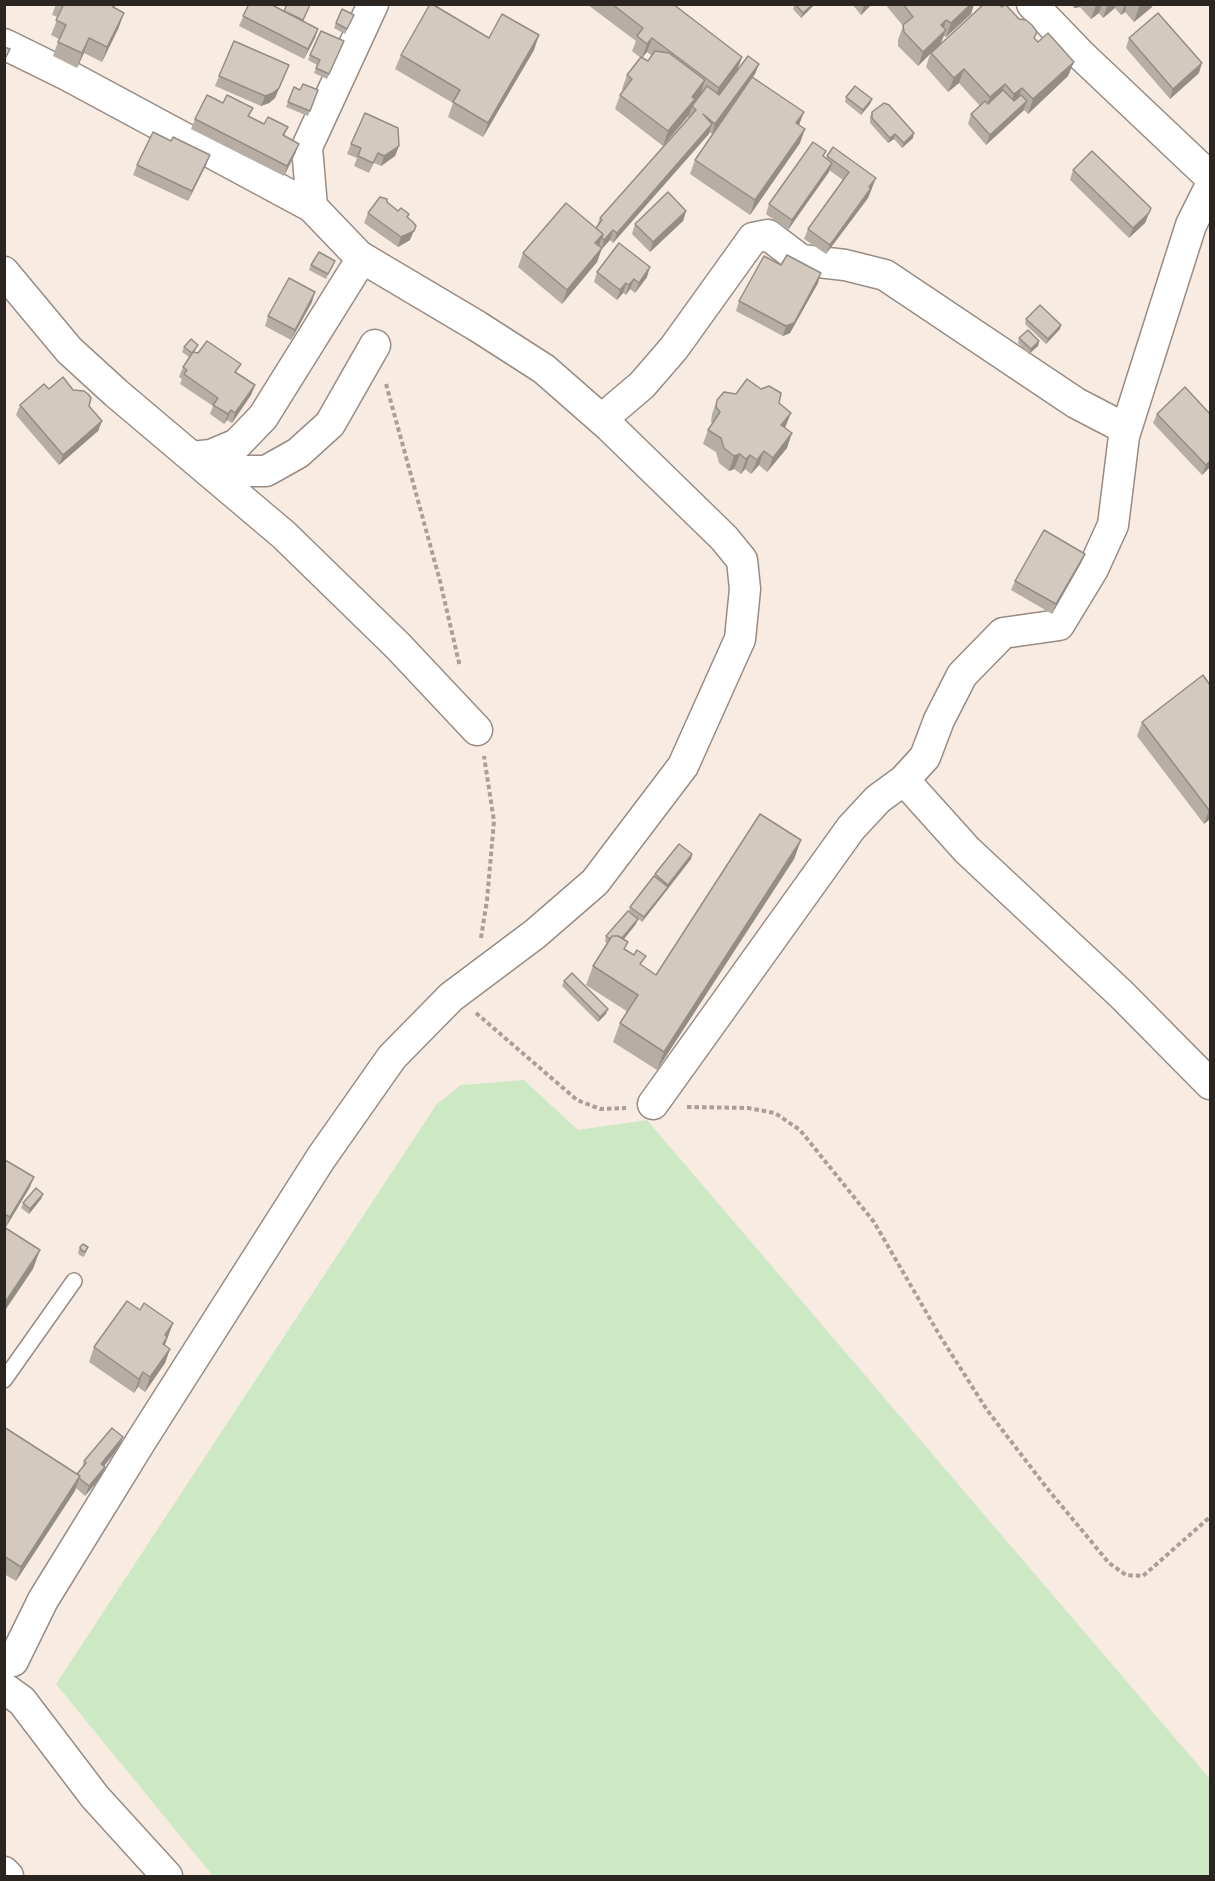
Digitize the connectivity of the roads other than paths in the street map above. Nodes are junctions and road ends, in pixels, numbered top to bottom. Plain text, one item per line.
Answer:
1 (373, 4) edge
2 (1032, 4) edge
3 (4, 44) edge
4 (1210, 177) edge
5 (1210, 187) edge
6 (312, 207) junction
7 (354, 271) dead end
8 (4, 272) edge
9 (375, 345) road end
10 (602, 419) junction
11 (1126, 429) junction
12 (192, 457) junction
13 (477, 730) road end
14 (904, 780) junction
15 (1210, 1084) edge
16 (653, 1104) road end
17 (74, 1281) dead end
18 (4, 1380) edge
19 (4, 1658) edge
20 (4, 1688) edge
21 (4, 1872) edge
22 (8, 1876) edge
23 (167, 1876) edge

1 - 6 street
2 - 4 street
3 - 6 street
5 - 11 street
6 - 10 street
7 - 12 street
8 - 12 street
9 - 12 street
10 - 11 street
10 - 19 street
11 - 14 street
12 - 13 street
14 - 15 street
14 - 16 street
17 - 18 lane
20 - 23 street
21 - 22 street

